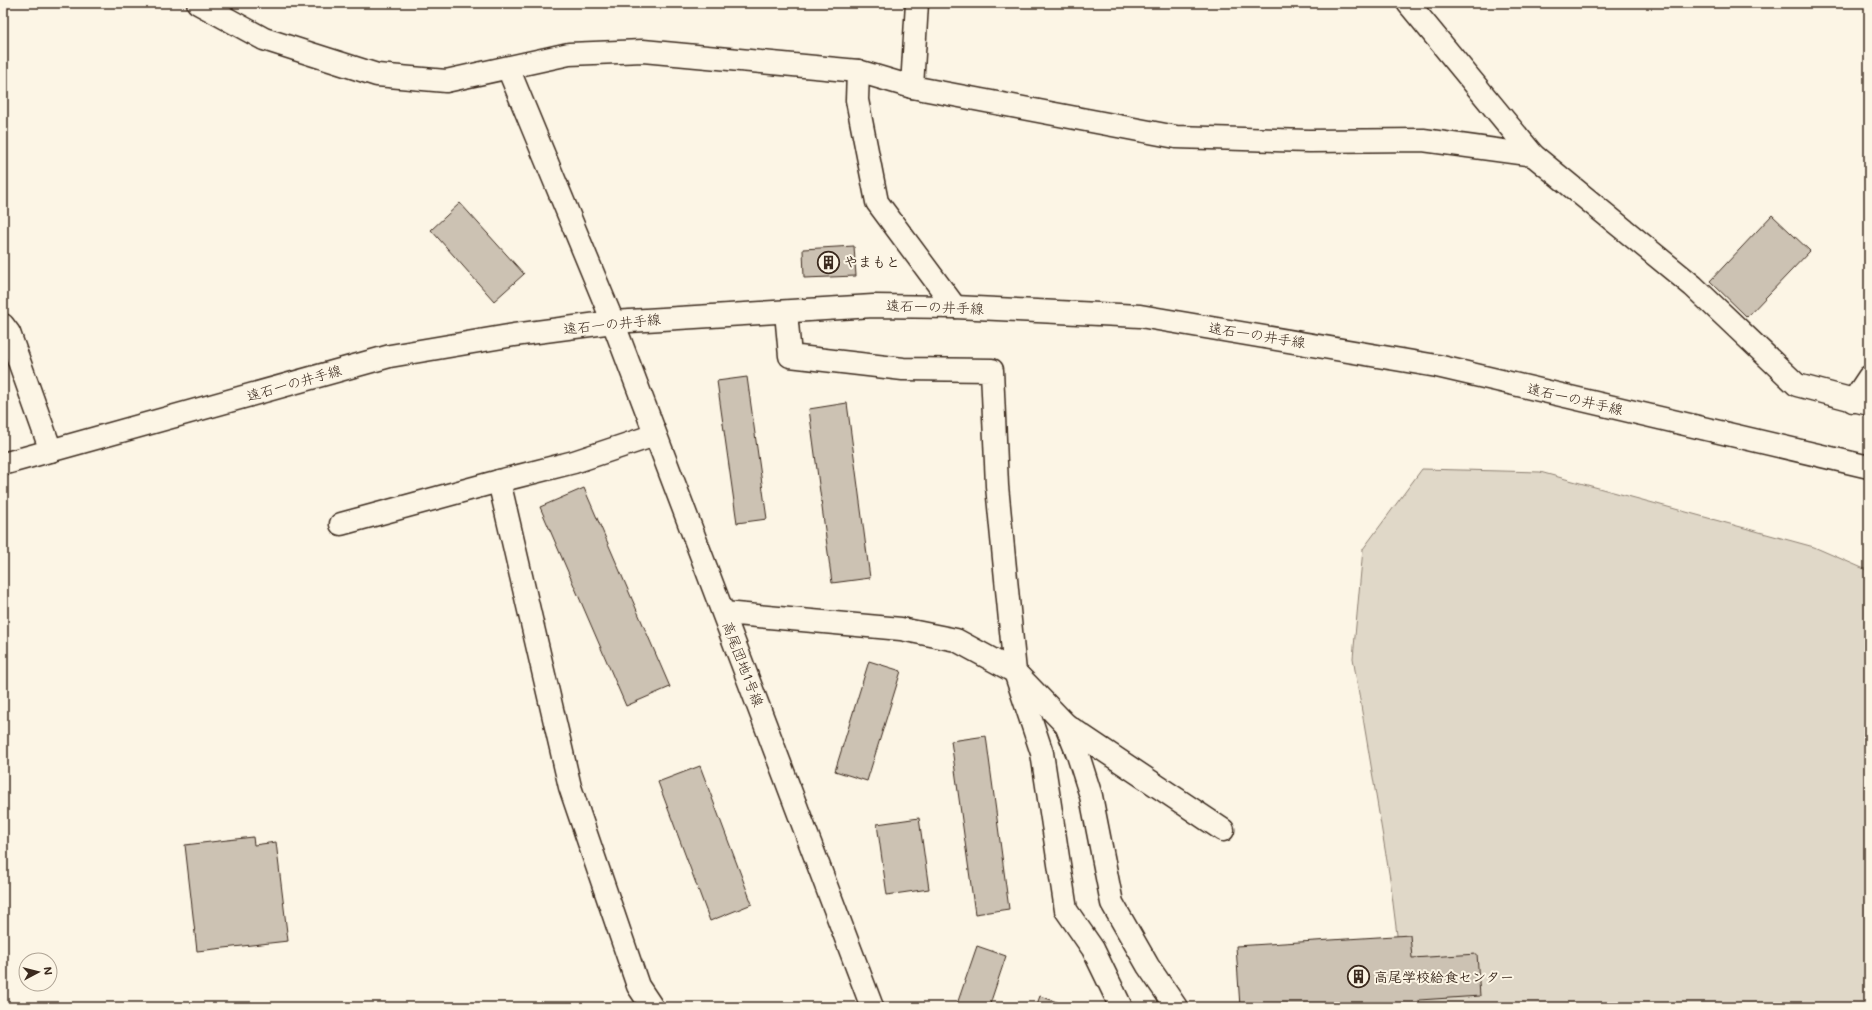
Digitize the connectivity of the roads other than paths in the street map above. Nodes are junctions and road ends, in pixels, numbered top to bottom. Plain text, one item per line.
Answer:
1 (198, 3) edge
2 (917, 3) edge
3 (1408, 3) edge
4 (508, 68) junction
5 (858, 71) junction
6 (912, 87) junction
7 (1533, 155) junction
8 (955, 307) junction
9 (786, 312) junction
10 (613, 322) junction
11 (3, 325) edge
12 (1869, 377) edge
13 (1861, 403) edge
14 (655, 435) junction
15 (51, 451) junction
16 (3, 464) edge
17 (1869, 467) edge
18 (499, 481) junction
19 (341, 524) dead end
20 (724, 613) junction
21 (1015, 672) junction
22 (1066, 725) junction
23 (1223, 830) dead end
24 (652, 1007) edge
25 (872, 1007) edge
26 (1121, 1007) edge
27 (1176, 1007) edge

1 - 4 street
2 - 6 street
3 - 7 street
4 - 5 street
4 - 10 street, 高尾団地1号線
5 - 6 street
5 - 8 street
6 - 7 street
7 - 13 street
8 - 9 street, 遠石一の井手線
8 - 17 street, 遠石一の井手線
9 - 10 street, 遠石一の井手線
9 - 21 street
10 - 14 street, 高尾団地1号線
10 - 15 street, 遠石一の井手線
11 - 15 street
12 - 13 street
14 - 18 street
14 - 20 street, 高尾団地1号線
15 - 16 street, 遠石一の井手線
18 - 19 street
18 - 24 street
20 - 21 street
20 - 25 street, 高尾団地1号線
21 - 22 street
21 - 26 street
22 - 23 street
22 - 27 street

